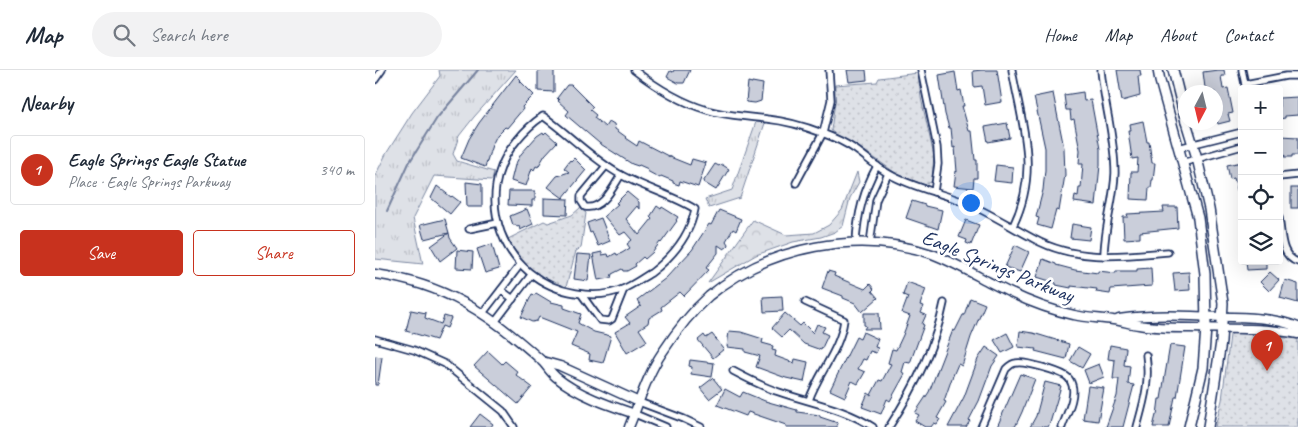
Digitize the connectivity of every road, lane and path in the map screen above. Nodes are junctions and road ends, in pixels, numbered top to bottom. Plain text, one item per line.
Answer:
1 (382, 70) edge
2 (634, 70) edge
3 (829, 70) edge
4 (921, 70) edge
5 (1012, 70) edge
6 (1101, 70) edge
7 (1159, 70) edge
8 (1173, 70) edge
9 (1242, 70) edge
10 (1298, 76) edge
11 (375, 80) edge
12 (1245, 85) edge
13 (1249, 85) edge
14 (1178, 90) edge
15 (1188, 130) edge
16 (1238, 133) edge
17 (823, 134) junction
18 (1192, 145) junction
19 (1238, 147) edge
20 (1178, 148) junction
21 (1197, 158) junction
22 (1182, 162) junction
23 (606, 166) junction
24 (877, 166) junction
25 (888, 174) junction
26 (1298, 174) edge
27 (621, 175) junction
28 (1283, 176) edge
29 (796, 183) dead end
30 (934, 192) junction
31 (1279, 220) edge
32 (497, 223) junction
33 (1013, 226) junction
34 (469, 229) dead end
35 (856, 243) junction
36 (870, 243) junction
37 (1168, 252) dead end
38 (1104, 256) junction
39 (1295, 262) edge
40 (520, 265) junction
41 (375, 274) edge
42 (531, 275) junction
43 (624, 289) junction
44 (501, 290) junction
45 (583, 294) junction
46 (513, 299) junction
47 (805, 302) dead end
48 (944, 303) dead end
49 (483, 314) junction
50 (1206, 316) junction
51 (1222, 316) junction
52 (1112, 320) junction
53 (495, 322) junction
54 (1298, 327) edge
55 (1206, 328) junction
56 (1222, 329) junction
57 (1298, 334) edge
58 (375, 339) edge
59 (1145, 355) dead end
60 (542, 361) junction
61 (733, 372) dead end
62 (809, 400) junction
63 (639, 402) junction
64 (635, 414) junction
65 (514, 427) edge
66 (629, 427) edge
67 (666, 427) edge
68 (701, 427) edge
69 (873, 427) edge
70 (889, 427) edge
71 (981, 427) edge
72 (1062, 427) edge
73 (1137, 427) edge
74 (1189, 427) edge
75 (1208, 427) edge

1 - 11 street
2 - 17 street
3 - 17 street
4 - 30 street
5 - 33 street
6 - 38 street
7 - 20 main road
8 - 14 main road
9 - 12 street
10 - 13 street
15 - 18 main road
16 - 18 street
17 - 24 street
17 - 29 street
18 - 20 street
18 - 21 main road
19 - 21 street
20 - 22 main road
21 - 22 street
21 - 51 main road
22 - 50 main road
23 - 27 street
23 - 27 street
23 - 32 street
24 - 25 street
24 - 35 street
25 - 30 street
25 - 36 street
26 - 28 street
27 - 43 street
30 - 33 street
31 - 39 street
32 - 34 street
32 - 40 street
33 - 38 street
35 - 36 street, Eagle Springs Parkway
35 - 63 street, Eagle Springs Parkway
36 - 52 street, Eagle Springs Parkway
37 - 38 street
40 - 42 street
40 - 44 street
41 - 49 street
42 - 45 street
42 - 46 street
43 - 45 street
43 - 45 street
44 - 46 street
44 - 49 street
46 - 53 street
47 - 62 street
48 - 70 street
49 - 53 street
50 - 51 street, Eagle Springs Parkway
50 - 52 street, Eagle Springs Parkway
50 - 55 main road
51 - 54 street, Eagle Springs Parkway
51 - 56 main road
52 - 55 street, Eagle Springs Parkway
53 - 60 street
55 - 56 street, Eagle Springs Parkway
55 - 74 main road
56 - 57 street, Eagle Springs Parkway
56 - 75 main road
58 - 65 street
59 - 73 street
60 - 63 street
60 - 64 street
61 - 62 street
62 - 69 street
63 - 64 street, Eagle Springs Parkway
63 - 68 street
64 - 66 street, Eagle Springs Parkway
64 - 67 street
71 - 72 street

